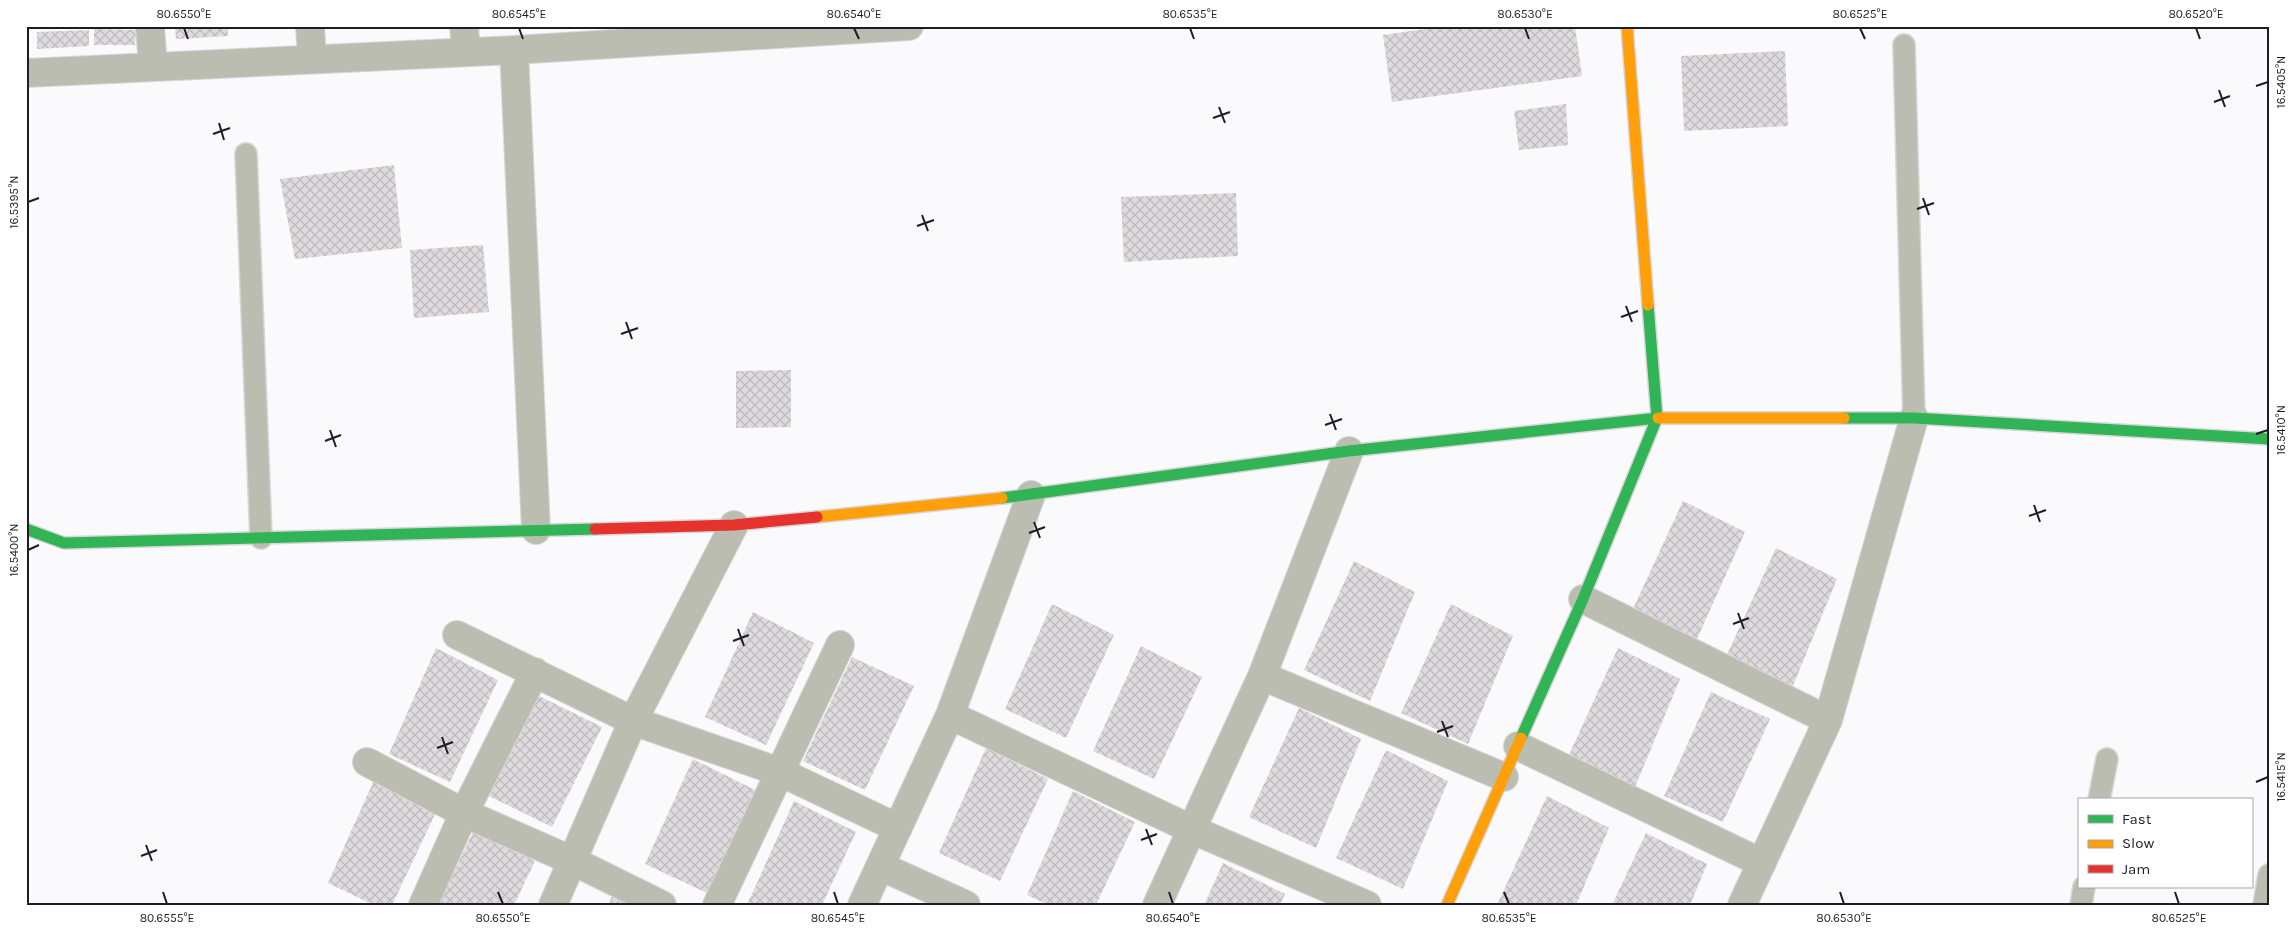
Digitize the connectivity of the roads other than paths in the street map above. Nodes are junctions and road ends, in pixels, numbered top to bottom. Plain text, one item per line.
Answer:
1 (150, 26) edge
2 (310, 26) edge
3 (905, 26) edge
4 (909, 26) edge
5 (1627, 26) edge
6 (735, 31) edge
7 (600, 35) edge
8 (465, 39) edge
9 (1904, 44) dead end
10 (514, 50) junction
11 (312, 59) junction
12 (153, 67) junction
13 (26, 73) edge
14 (246, 154) dead end
15 (1657, 418) junction
16 (1914, 418) junction
17 (2269, 439) edge
18 (1349, 451) junction
19 (1031, 495) junction
20 (734, 525) junction
21 (26, 529) edge
22 (536, 530) junction
23 (261, 538) junction
24 (1584, 599) junction
25 (457, 635) dead end
26 (840, 645) dead end
27 (535, 672) junction
28 (1262, 676) junction
29 (950, 715) junction
30 (1828, 720) junction
31 (633, 721) junction
32 (1518, 746) junction
33 (2106, 759) dead end
34 (367, 762) dead end
35 (780, 772) junction
36 (1504, 777) junction
37 (2099, 798) edge
38 (464, 813) junction
39 (898, 828) junction
40 (1193, 830) junction
41 (573, 861) junction
42 (1762, 863) junction
43 (880, 866) junction
44 (2269, 875) edge
45 (2084, 888) edge
46 (423, 905) edge
47 (553, 905) edge
48 (662, 905) edge
49 (717, 905) edge
50 (862, 905) edge
51 (966, 905) edge
52 (1157, 905) edge
53 (1367, 905) edge
54 (1447, 905) edge
55 (1742, 905) edge
56 (2081, 905) edge
57 (2264, 905) edge

1 - 12 street
2 - 11 street
3 - 4 street
3 - 6 street
5 - 15 street
6 - 7 street
7 - 10 street
8 - 10 street
8 - 11 street
9 - 16 lane
10 - 22 street
11 - 12 street
12 - 13 street
14 - 23 lane
15 - 16 street
15 - 18 street
15 - 24 street
16 - 17 street
16 - 30 street
18 - 19 street
18 - 28 street
19 - 20 street
19 - 29 street
20 - 22 street
20 - 31 street
21 - 23 street
22 - 23 street
24 - 30 street
24 - 32 street
25 - 27 street
26 - 35 street
27 - 31 street
27 - 38 street
28 - 36 street
28 - 40 street
29 - 39 street
29 - 40 street
30 - 42 street
31 - 35 street
31 - 41 street
32 - 36 street
32 - 42 street
33 - 37 lane
34 - 38 street
35 - 39 street
35 - 49 street
36 - 54 street
38 - 41 street
38 - 46 street
39 - 43 street
40 - 52 street
40 - 53 street
41 - 47 street
41 - 48 street
42 - 55 street
43 - 50 street
43 - 51 street
44 - 57 lane
45 - 56 lane

